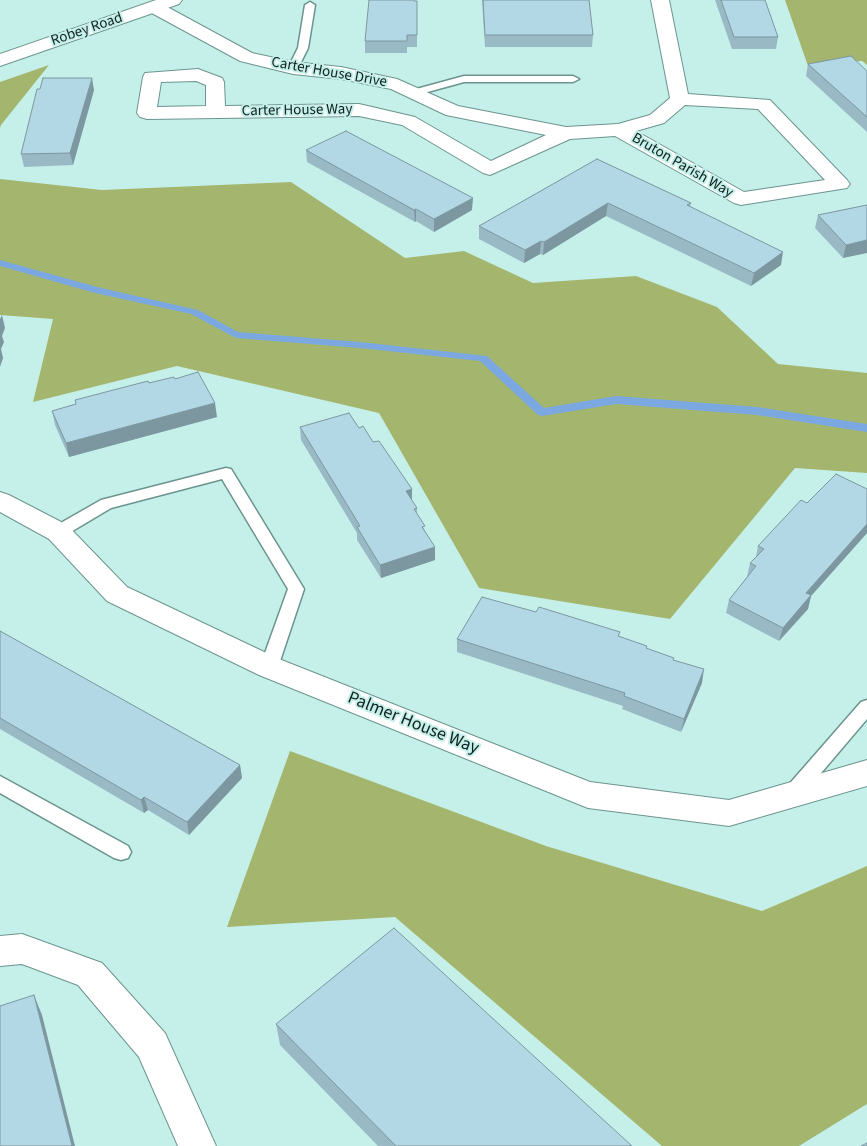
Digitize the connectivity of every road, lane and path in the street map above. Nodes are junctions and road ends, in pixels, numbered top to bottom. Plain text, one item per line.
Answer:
1 (173, 0) edge
2 (660, 0) edge
3 (310, 5) dead end
4 (154, 6) junction
5 (0, 60) edge
6 (293, 68) junction
7 (573, 79) dead end
8 (413, 93) junction
9 (680, 99) junction
10 (216, 112) dead end
11 (619, 130) junction
12 (566, 133) junction
13 (0, 501) edge
14 (58, 532) junction
15 (269, 667) junction
16 (867, 707) edge
17 (867, 773) edge
18 (0, 784) edge
19 (791, 795) junction
20 (121, 852) dead end
21 (0, 951) edge
22 (197, 1146) edge

1 - 4 street, Robey Road
2 - 9 street
3 - 6 lane
4 - 5 street, Robey Road
4 - 6 street, Carter House Drive
6 - 8 street, Carter House Drive
7 - 8 lane
8 - 12 street, Carter House Drive
9 - 11 street, Carter House Drive
9 - 11 street, Bruton Parish Way
10 - 12 street, Carter House Way
11 - 12 street, Carter House Drive
13 - 14 street, Palmer House Way
14 - 15 street, Palmer House Way
14 - 15 lane
15 - 19 street, Palmer House Way
16 - 19 lane
17 - 19 street, Palmer House Way
18 - 20 lane
21 - 22 street

